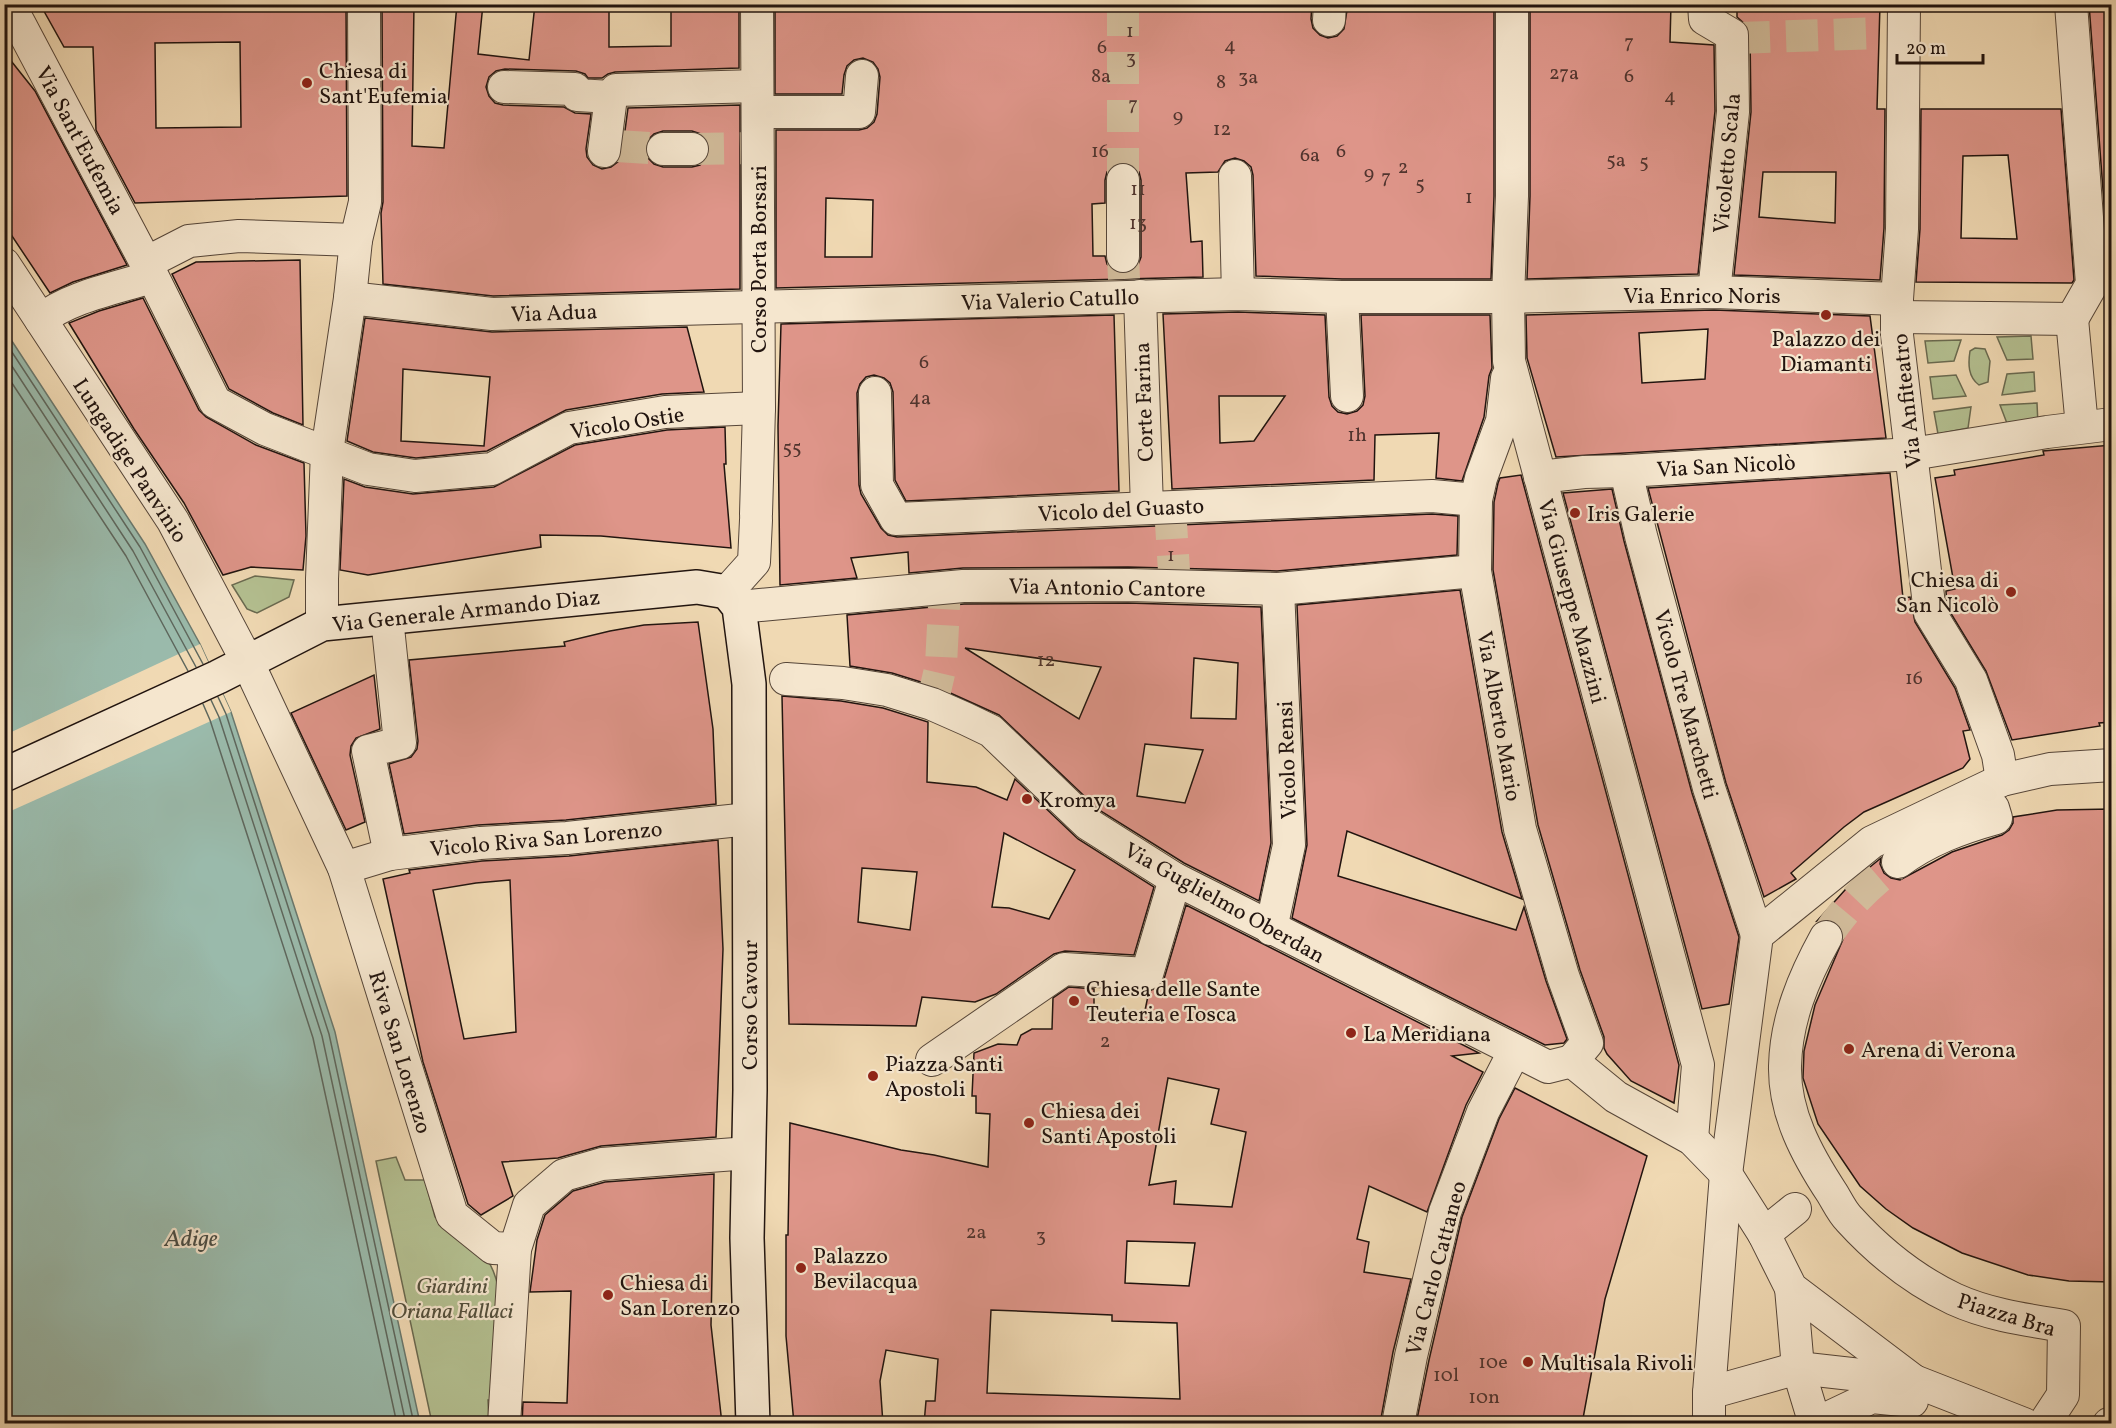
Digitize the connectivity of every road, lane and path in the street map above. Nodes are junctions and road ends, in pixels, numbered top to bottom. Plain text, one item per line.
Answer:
1 (9, 4) edge
2 (364, 4) edge
3 (757, 4) edge
4 (1512, 4) edge
5 (1704, 4) edge
6 (2071, 4) edge
7 (1896, 24) edge
8 (862, 76) dead end
9 (504, 87) dead end
10 (611, 97) junction
11 (758, 99) junction
12 (609, 147) dead end
13 (1235, 176) dead end
14 (1123, 180) tunnel mouth
15 (356, 240) junction
16 (4, 264) edge
17 (148, 270) junction
18 (1128, 282) junction
19 (1714, 292) junction
20 (1238, 294) junction
21 (1342, 297) junction
22 (1508, 297) junction
23 (351, 298) junction
24 (759, 306) junction
25 (1897, 308) junction
26 (2072, 319) junction
27 (41, 320) junction
28 (1509, 362) junction
29 (875, 393) dead end
30 (1347, 396) dead end
31 (759, 408) junction
32 (2097, 425) edge
33 (327, 452) junction
34 (1912, 454) junction
35 (1626, 471) junction
36 (1540, 477) junction
37 (1476, 500) junction
38 (1147, 508) junction
39 (1475, 572) junction
40 (1278, 589) junction
41 (733, 599) junction
42 (387, 618) junction
43 (322, 624) junction
44 (248, 661) junction
45 (786, 679) dead end
46 (2112, 765) edge
47 (4, 775) edge
48 (1997, 794) junction
49 (749, 819) junction
50 (390, 854) junction
51 (1898, 862) tunnel mouth
52 (344, 868) junction
53 (1175, 879) junction
54 (1271, 929) junction
55 (1757, 935) junction
56 (1826, 937) tunnel mouth
57 (1514, 1052) junction
58 (932, 1060) dead end
59 (1572, 1061) junction
60 (1692, 1139) junction
61 (749, 1153) junction
62 (1726, 1174) junction
63 (1795, 1209) dead end
64 (1764, 1234) junction
65 (515, 1249) junction
66 (1791, 1288) junction
67 (1798, 1368) junction
68 (1914, 1381) junction
69 (1709, 1408) edge
70 (504, 1424) edge
71 (753, 1424) edge
72 (1398, 1424) edge
73 (1815, 1424) edge
74 (2016, 1424) edge
75 (2024, 1424) edge
76 (2044, 1424) edge

1 - 17 street, Via Sant'Eufemia
2 - 15 street
3 - 11 street, Corso Porta Borsari
4 - 22 street, Via Giuseppe Mazzini
5 - 19 street, Vicoletto Scala
6 - 26 street
7 - 25 street, Via Anfiteatro
8 - 11 street
9 - 10 street
10 - 11 street
10 - 12 street
11 - 24 street, Corso Porta Borsari
13 - 20 street
14 - 18 street, Corte Farina
15 - 17 street
15 - 23 street
16 - 27 street, Lungadige Panvinio
17 - 27 street
17 - 33 street, Via Sant'Eufemia
18 - 20 street, Via Valerio Catullo
18 - 24 street, Via Valerio Catullo
18 - 38 street, Corte Farina
19 - 22 street, Via Enrico Noris
19 - 25 street, Via Enrico Noris
20 - 21 street, Via Valerio Catullo
21 - 22 street, Via Valerio Catullo
21 - 30 street
22 - 28 street, Via Giuseppe Mazzini
23 - 24 street, Via Adua
23 - 33 street
24 - 31 street, Corso Porta Borsari
25 - 26 street, Via Enrico Noris
25 - 34 street, Via Anfiteatro
26 - 32 street
27 - 44 street, Lungadige Panvinio
28 - 36 street, Via Giuseppe Mazzini
28 - 37 street, Via Alberto Mario
29 - 38 street, Vicolo del Guasto
31 - 33 street, Vicolo Ostie
31 - 41 street, Corso Porta Borsari
32 - 34 street, Via San Nicolò
33 - 43 street
34 - 35 street, Via San Nicolò
34 - 48 street, Via Anfiteatro
35 - 36 street, Via San Nicolò
35 - 55 street, Vicolo Tre Marchetti
36 - 60 street, Via Giuseppe Mazzini
37 - 38 street, Vicolo del Guasto
37 - 39 street, Via Alberto Mario
39 - 40 street, Via Antonio Cantore
39 - 59 street, Via Alberto Mario
40 - 41 street, Via Antonio Cantore
40 - 54 street, Vicolo Rensi
41 - 42 street, Via Generale Armando Diaz
41 - 49 street, Corso Cavour
42 - 43 street, Via Generale Armando Diaz
42 - 50 street
43 - 44 street, Via Generale Armando Diaz
44 - 47 street, Via Generale Armando Diaz
44 - 52 street, Riva San Lorenzo
45 - 53 street, Via Guglielmo Oberdan
46 - 48 street
48 - 51 street
48 - 55 street
49 - 50 street, Vicolo Riva San Lorenzo
49 - 61 street, Corso Cavour
50 - 52 street, Vicolo Riva San Lorenzo
52 - 65 street, Riva San Lorenzo
53 - 54 street, Via Guglielmo Oberdan
53 - 58 street
54 - 57 street, Via Guglielmo Oberdan
55 - 62 street
56 - 76 street, Piazza Bra
57 - 59 street, Via Guglielmo Oberdan
57 - 72 street, Via Carlo Cattaneo
59 - 60 street
60 - 62 street
61 - 65 street
61 - 71 street, Corso Cavour
62 - 64 street
62 - 69 street
63 - 64 street
64 - 66 street
65 - 70 street
66 - 67 street
66 - 68 street
67 - 68 street
67 - 69 street
67 - 73 street
68 - 75 street
73 - 74 street

